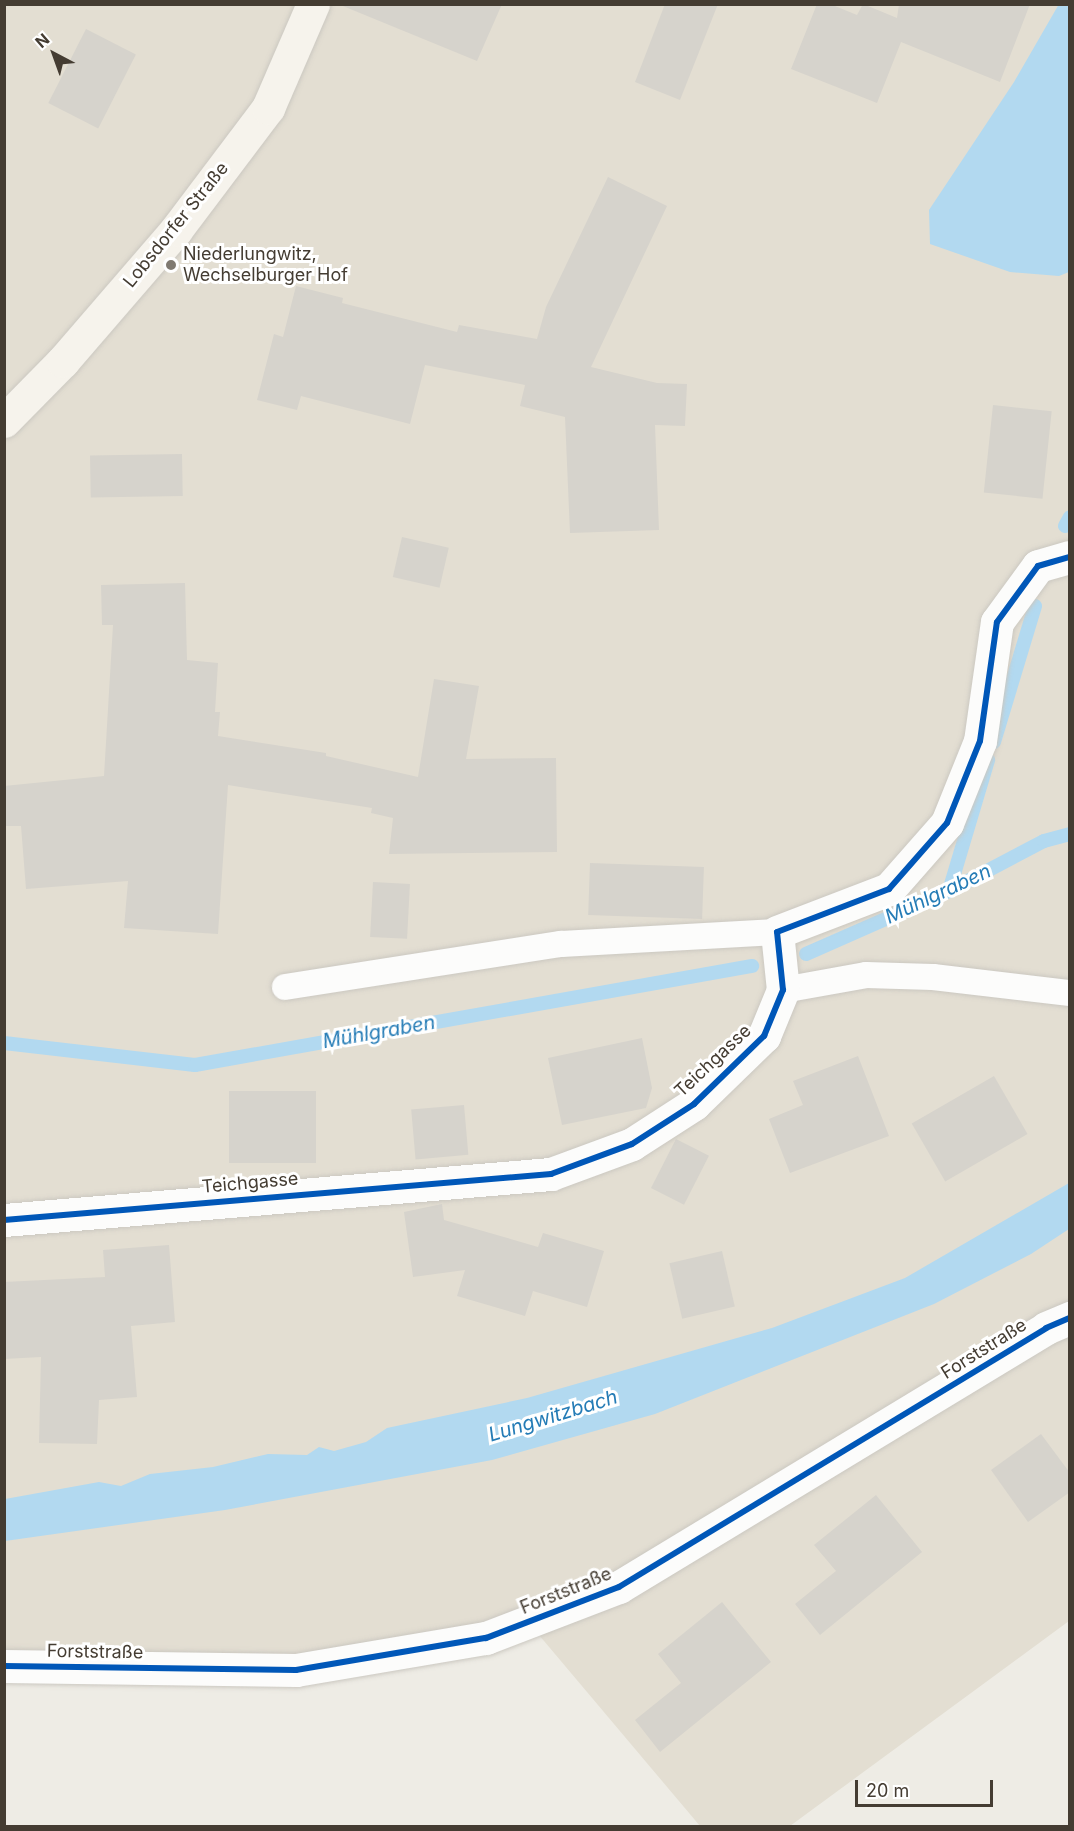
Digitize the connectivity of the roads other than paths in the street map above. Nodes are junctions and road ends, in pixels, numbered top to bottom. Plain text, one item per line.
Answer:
1 (313, 4) edge
2 (4, 421) edge
3 (1070, 557) edge
4 (777, 937) junction
5 (783, 984) junction
6 (285, 987) dead end
7 (1070, 993) edge
8 (4, 1221) edge
9 (1070, 1318) edge
10 (4, 1666) edge

1 - 2 main road, Lobsdorfer Straße
3 - 4 street
4 - 5 street
4 - 6 lane
5 - 7 lane
5 - 8 street, Teichgasse
9 - 10 street, Forststraße

